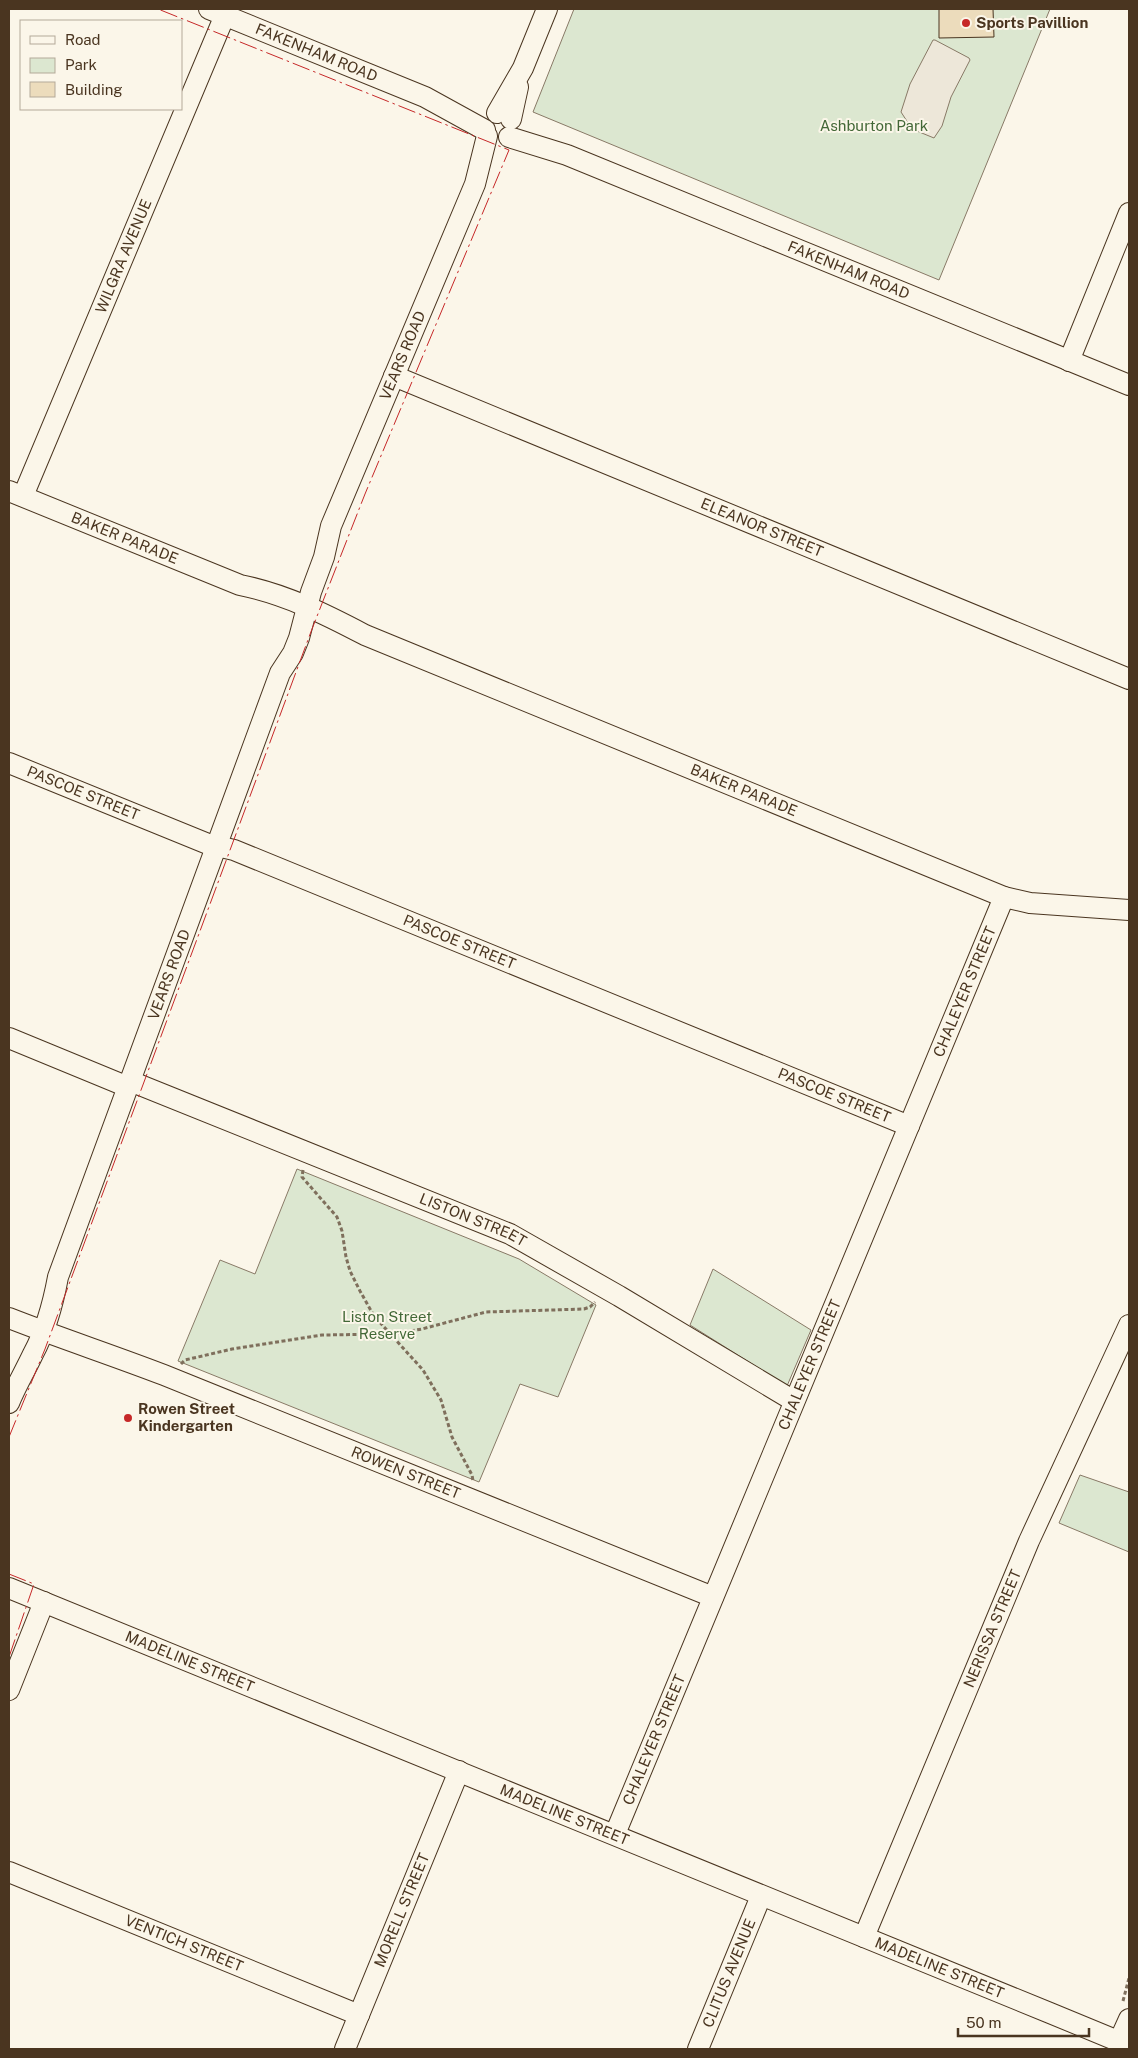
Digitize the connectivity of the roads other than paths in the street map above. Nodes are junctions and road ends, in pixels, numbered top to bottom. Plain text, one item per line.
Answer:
1 (547, 9) edge
2 (217, 12) edge
3 (182, 96) edge
4 (176, 110) edge
5 (499, 127) junction
6 (1129, 213) edge
7 (1069, 360) junction
8 (394, 376) junction
9 (1129, 385) edge
10 (16, 493) edge
11 (300, 609) junction
12 (1129, 679) edge
13 (9, 763) edge
14 (217, 845) junction
15 (1004, 897) junction
16 (1129, 910) edge
17 (9, 1038) edge
18 (129, 1084) junction
19 (909, 1126) junction
20 (9, 1308) edge
21 (9, 1318) edge
22 (40, 1326) junction
23 (1129, 1326) edge
24 (794, 1401) junction
25 (9, 1403) edge
26 (9, 1588) edge
27 (713, 1597) junction
28 (44, 1602) junction
29 (9, 1690) edge
30 (459, 1770) junction
31 (615, 1834) junction
32 (9, 1872) edge
33 (761, 1896) junction
34 (864, 1937) junction
35 (359, 2015) junction
36 (1129, 2019) edge
37 (1123, 2043) edge
38 (345, 2049) edge
39 (698, 2049) edge

1 - 5 street, VEARS ROAD
2 - 3 street, WILGRA AVENUE
2 - 5 street, FAKENHAM ROAD
4 - 10 street, WILGRA AVENUE
5 - 7 street, FAKENHAM ROAD
5 - 8 street, VEARS ROAD
6 - 7 street
7 - 9 street, FAKENHAM ROAD
8 - 11 street, VEARS ROAD
8 - 12 street, ELEANOR STREET
10 - 11 street, BAKER PARADE
11 - 14 street, VEARS ROAD
11 - 15 street, BAKER PARADE
13 - 14 street, PASCOE STREET
14 - 18 street, VEARS ROAD
14 - 19 street, PASCOE STREET
15 - 16 street, BAKER PARADE
15 - 19 street, CHALEYER STREET
17 - 18 street, LISTON STREET
18 - 22 street, VEARS ROAD
18 - 24 street, LISTON STREET
19 - 24 street, CHALEYER STREET
20 - 22 street, ROWEN STREET
21 - 22 street, ROWEN STREET
22 - 25 street, VEARS ROAD
22 - 27 street, ROWEN STREET
23 - 34 street, NERISSA STREET
24 - 27 street, CHALEYER STREET
26 - 28 street, MADELINE STREET
27 - 31 street, CHALEYER STREET
28 - 29 street
28 - 30 street, MADELINE STREET
30 - 31 street, MADELINE STREET
30 - 35 street, MORELL STREET
31 - 33 street, MADELINE STREET
32 - 35 street, VENTICH STREET
33 - 34 street, MADELINE STREET
33 - 39 street, CLITUS AVENUE
34 - 37 street, MADELINE STREET
35 - 38 street, MORELL STREET
36 - 37 street

